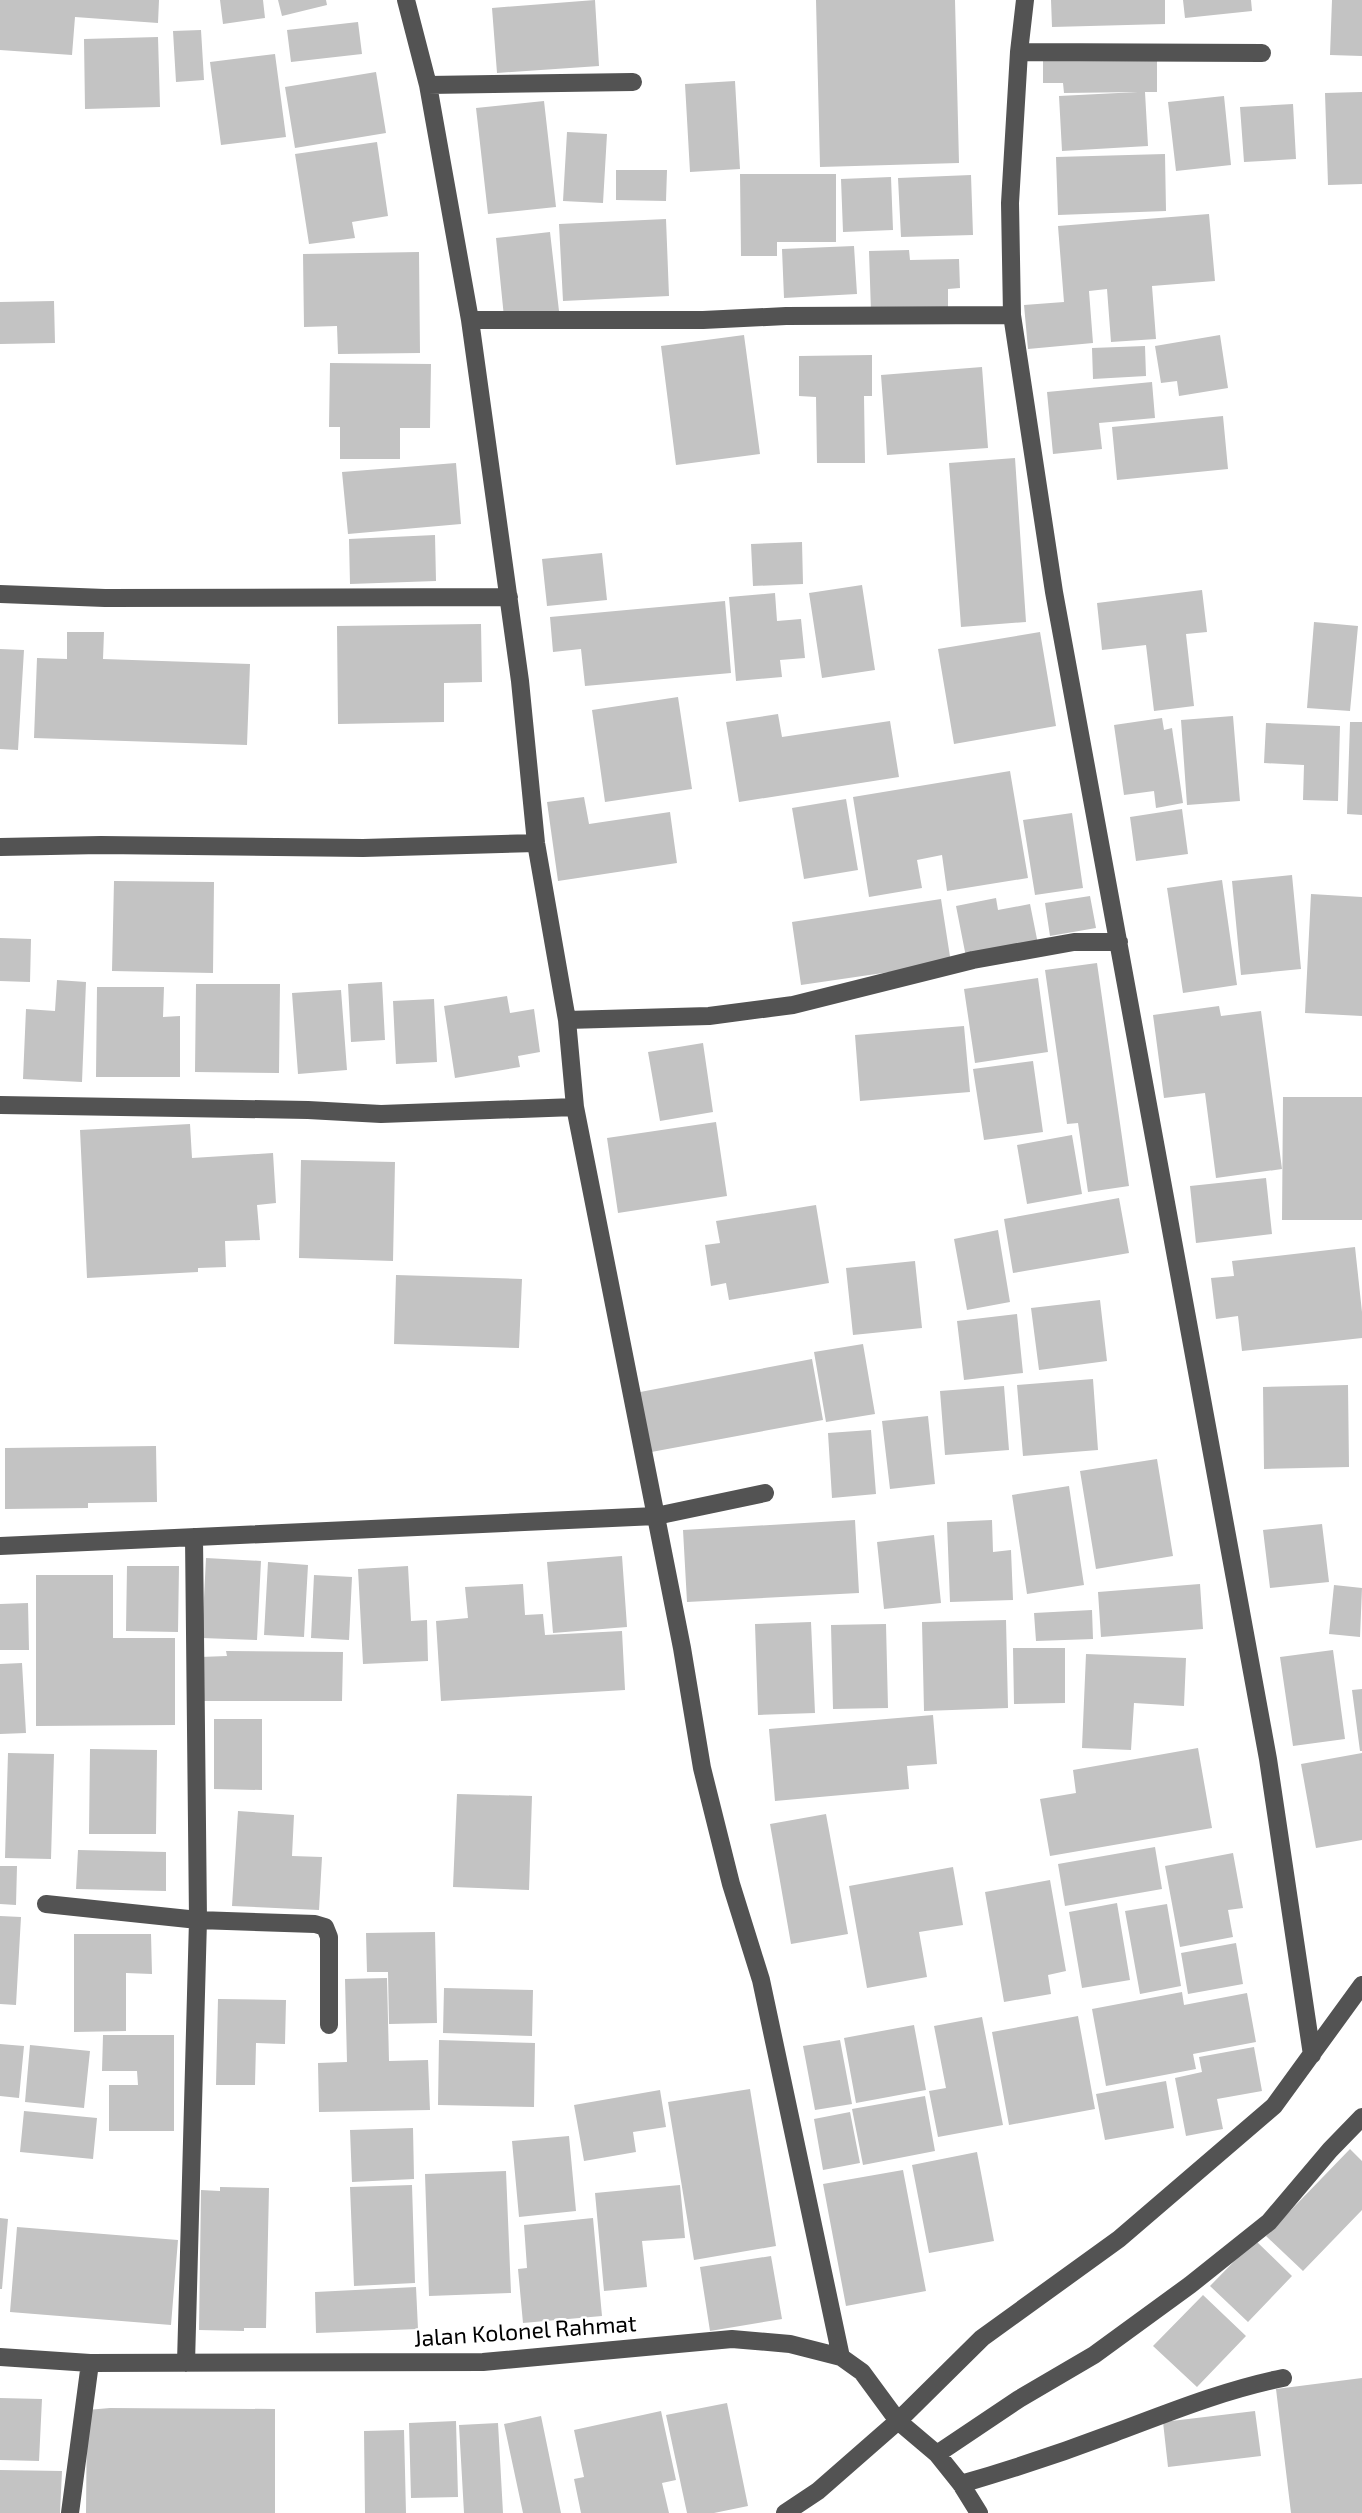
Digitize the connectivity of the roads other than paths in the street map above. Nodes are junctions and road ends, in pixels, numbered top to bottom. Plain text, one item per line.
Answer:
1 (406, 0) edge
2 (1025, 0) edge
3 (1019, 52) junction
4 (1262, 53) dead end
5 (634, 82) dead end
6 (428, 85) junction
7 (1012, 315) junction
8 (470, 320) junction
9 (0, 594) edge
10 (509, 597) junction
11 (536, 843) junction
12 (0, 847) edge
13 (1119, 942) junction
14 (567, 1020) junction
15 (0, 1105) edge
16 (575, 1107) junction
17 (765, 1493) dead end
18 (656, 1516) junction
19 (194, 1537) junction
20 (0, 1546) edge
21 (46, 1904) dead end
22 (198, 1920) junction
23 (1362, 1985) edge
24 (329, 2025) dead end
25 (1312, 2054) junction
26 (1362, 2117) edge
27 (0, 2357) edge
28 (841, 2357) junction
29 (90, 2363) junction
30 (186, 2363) junction
31 (1283, 2378) dead end
32 (898, 2421) junction
33 (937, 2454) junction
34 (961, 2484) junction
35 (70, 2513) edge
36 (785, 2513) edge
37 (979, 2513) edge

1 - 6 street
2 - 3 street
3 - 4 street
3 - 7 street
5 - 6 street
6 - 8 street
7 - 8 street
7 - 13 street
8 - 10 street
9 - 10 street
10 - 11 street
11 - 12 street
11 - 14 street
13 - 14 street
13 - 25 street
14 - 16 street
15 - 16 street
16 - 18 street
17 - 18 street
18 - 19 street
18 - 28 street
19 - 20 street
19 - 22 street
21 - 22 street
22 - 24 street
22 - 30 street
23 - 25 street
25 - 32 street
26 - 33 street
27 - 29 street, Jalan Kolonel Rahmat
28 - 30 street, Jalan Kolonel Rahmat
28 - 32 street, Jalan Kolonel Rahmat
29 - 30 street, Jalan Kolonel Rahmat
29 - 35 street
31 - 34 street
32 - 33 street, Jalan Kolonel Rahmat
32 - 36 street
33 - 34 street, Jalan Kolonel Rahmat
34 - 37 street, Jalan Kolonel Rahmat

